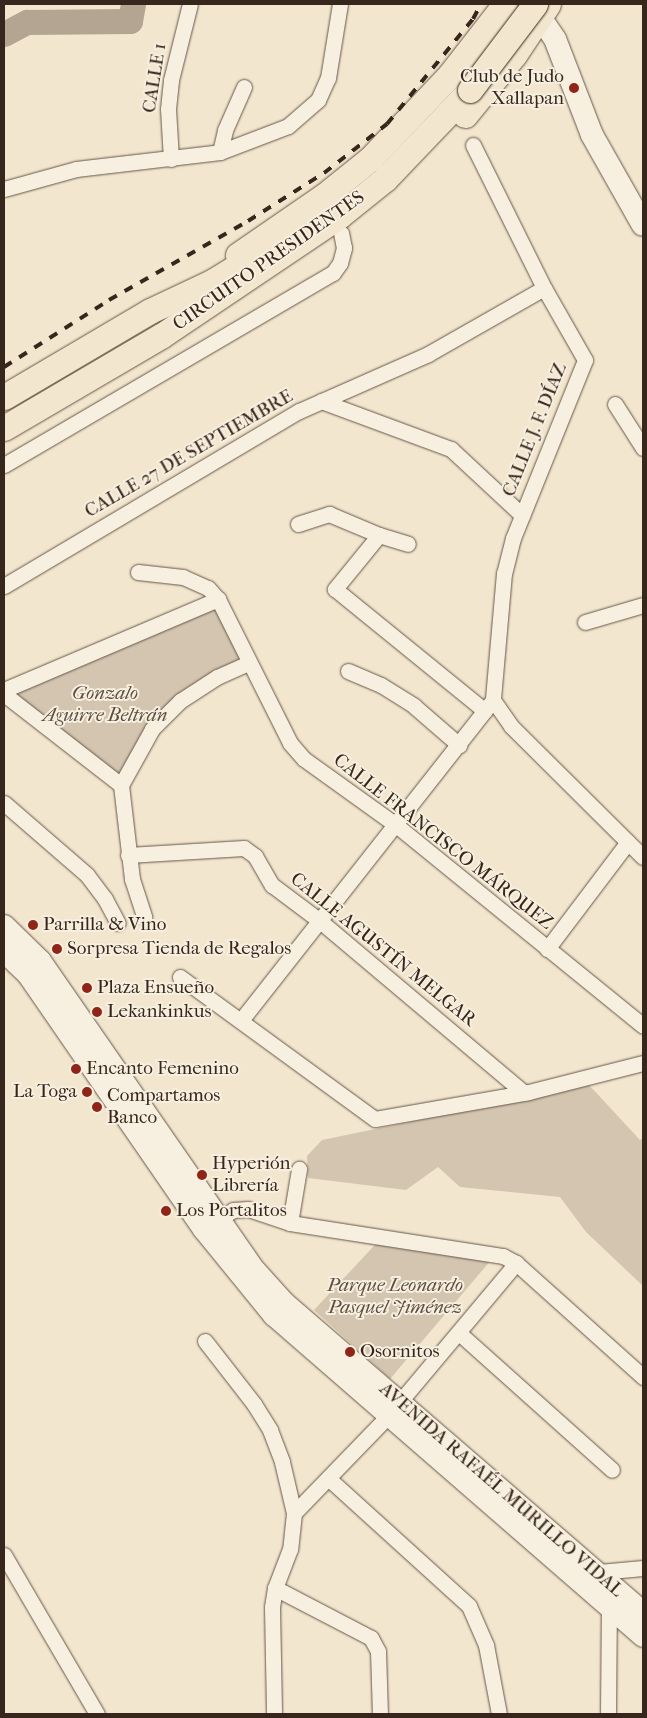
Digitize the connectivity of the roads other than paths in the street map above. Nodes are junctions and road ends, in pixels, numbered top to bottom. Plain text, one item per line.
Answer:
1 (190, 4) edge
2 (340, 4) edge
3 (505, 4) edge
4 (519, 4) edge
5 (539, 7) edge
6 (485, 31) junction
7 (514, 55) junction
8 (244, 87) dead end
9 (464, 87) junction
10 (473, 145) dead end
11 (220, 152) junction
12 (171, 159) junction
13 (4, 188) edge
14 (643, 225) edge
15 (340, 234) junction
16 (544, 288) junction
17 (150, 311) junction
18 (161, 336) junction
19 (9, 392) edge
20 (321, 401) junction
21 (615, 404) dead end
22 (32, 413) junction
23 (4, 428) edge
24 (4, 433) edge
25 (643, 448) edge
26 (4, 465) edge
27 (522, 515) junction
28 (298, 524) dead end
29 (379, 536) junction
30 (408, 544) dead end
31 (138, 572) dead end
32 (4, 586) edge
33 (218, 599) junction
34 (643, 605) edge
35 (585, 622) dead end
36 (249, 663) junction
37 (348, 671) dead end
38 (4, 690) edge
39 (4, 694) edge
40 (489, 705) junction
41 (460, 745) junction
42 (121, 785) junction
43 (4, 803) edge
44 (396, 825) junction
45 (628, 842) junction
46 (128, 855) junction
47 (643, 857) edge
48 (144, 917) dead end
49 (320, 921) junction
50 (118, 923) dead end
51 (4, 926) edge
52 (547, 949) junction
53 (4, 951) edge
54 (180, 977) dead end
55 (242, 1019) junction
56 (643, 1026) edge
57 (643, 1063) edge
58 (524, 1093) junction
59 (299, 1169) dead end
60 (290, 1223) junction
61 (211, 1224) junction
62 (516, 1263) junction
63 (459, 1333) junction
64 (205, 1341) dead end
65 (643, 1376) edge
66 (392, 1409) junction
67 (612, 1470) dead end
68 (328, 1478) junction
69 (294, 1513) junction
70 (4, 1555) edge
71 (643, 1568) edge
72 (599, 1572) junction
73 (275, 1588) junction
74 (609, 1606) junction
75 (643, 1613) edge
76 (643, 1636) edge
77 (97, 1714) edge
78 (274, 1714) edge
79 (380, 1714) edge
80 (499, 1714) edge
81 (608, 1714) edge

1 - 12 street, CALLE 1
2 - 11 street
3 - 6 main road
4 - 9 main road, CIRCUITO PRESIDENTES
5 - 7 main road
5 - 9 main road, CIRCUITO PRESIDENTES, bridge
5 - 14 main road
6 - 7 main road
6 - 17 main road
7 - 15 main road
8 - 11 street
9 - 17 main road, CIRCUITO PRESIDENTES
9 - 18 main road, CIRCUITO PRESIDENTES
10 - 16 street
11 - 12 street
12 - 13 street
15 - 18 main road
15 - 26 street
16 - 20 street
16 - 27 street, CALLE J. F. DÍAZ
17 - 19 main road, CIRCUITO PRESIDENTES
18 - 22 main road, CIRCUITO PRESIDENTES
20 - 27 street, CALLE 27 DE SEPTIEMBRE
20 - 32 street, CALLE 27 DE SEPTIEMBRE
21 - 25 street
22 - 23 main road, CIRCUITO PRESIDENTES
22 - 24 main road
27 - 40 street, CALLE J. F. DÍAZ
28 - 29 street
29 - 30 street
29 - 40 street
31 - 33 street
33 - 36 street, CALLE FRANCISCO MÁRQUEZ
33 - 38 street
34 - 35 street
36 - 42 street
36 - 44 street, CALLE FRANCISCO MÁRQUEZ
37 - 41 street
39 - 42 street
40 - 41 street
40 - 45 street
41 - 44 street
42 - 46 street
43 - 50 street
44 - 49 street
44 - 52 street, CALLE FRANCISCO MÁRQUEZ
45 - 47 street
45 - 52 street
46 - 48 street
46 - 49 street, CALLE AGUSTÍN MELGAR
49 - 55 street
49 - 58 street, CALLE AGUSTÍN MELGAR
51 - 61 main road, AVENIDA RAFAÉL MURILLO VIDAL
52 - 56 street, CALLE FRANCISCO MÁRQUEZ
53 - 61 main road, AVENIDA RAFAÉL MURILLO VIDAL
54 - 55 street
55 - 58 street
57 - 58 street
59 - 60 street
60 - 61 street
60 - 62 street
61 - 66 main road, AVENIDA RAFAÉL MURILLO VIDAL
62 - 63 street
62 - 65 street
63 - 66 street
63 - 67 street
64 - 69 street
66 - 68 street
66 - 72 main road, AVENIDA RAFAÉL MURILLO VIDAL
66 - 74 main road, AVENIDA RAFAÉL MURILLO VIDAL
68 - 69 street
68 - 80 street
69 - 73 street
70 - 77 street
71 - 72 street
72 - 75 main road, AVENIDA RAFAÉL MURILLO VIDAL
73 - 78 street
73 - 79 street
74 - 76 main road, AVENIDA RAFAÉL MURILLO VIDAL
74 - 81 street

